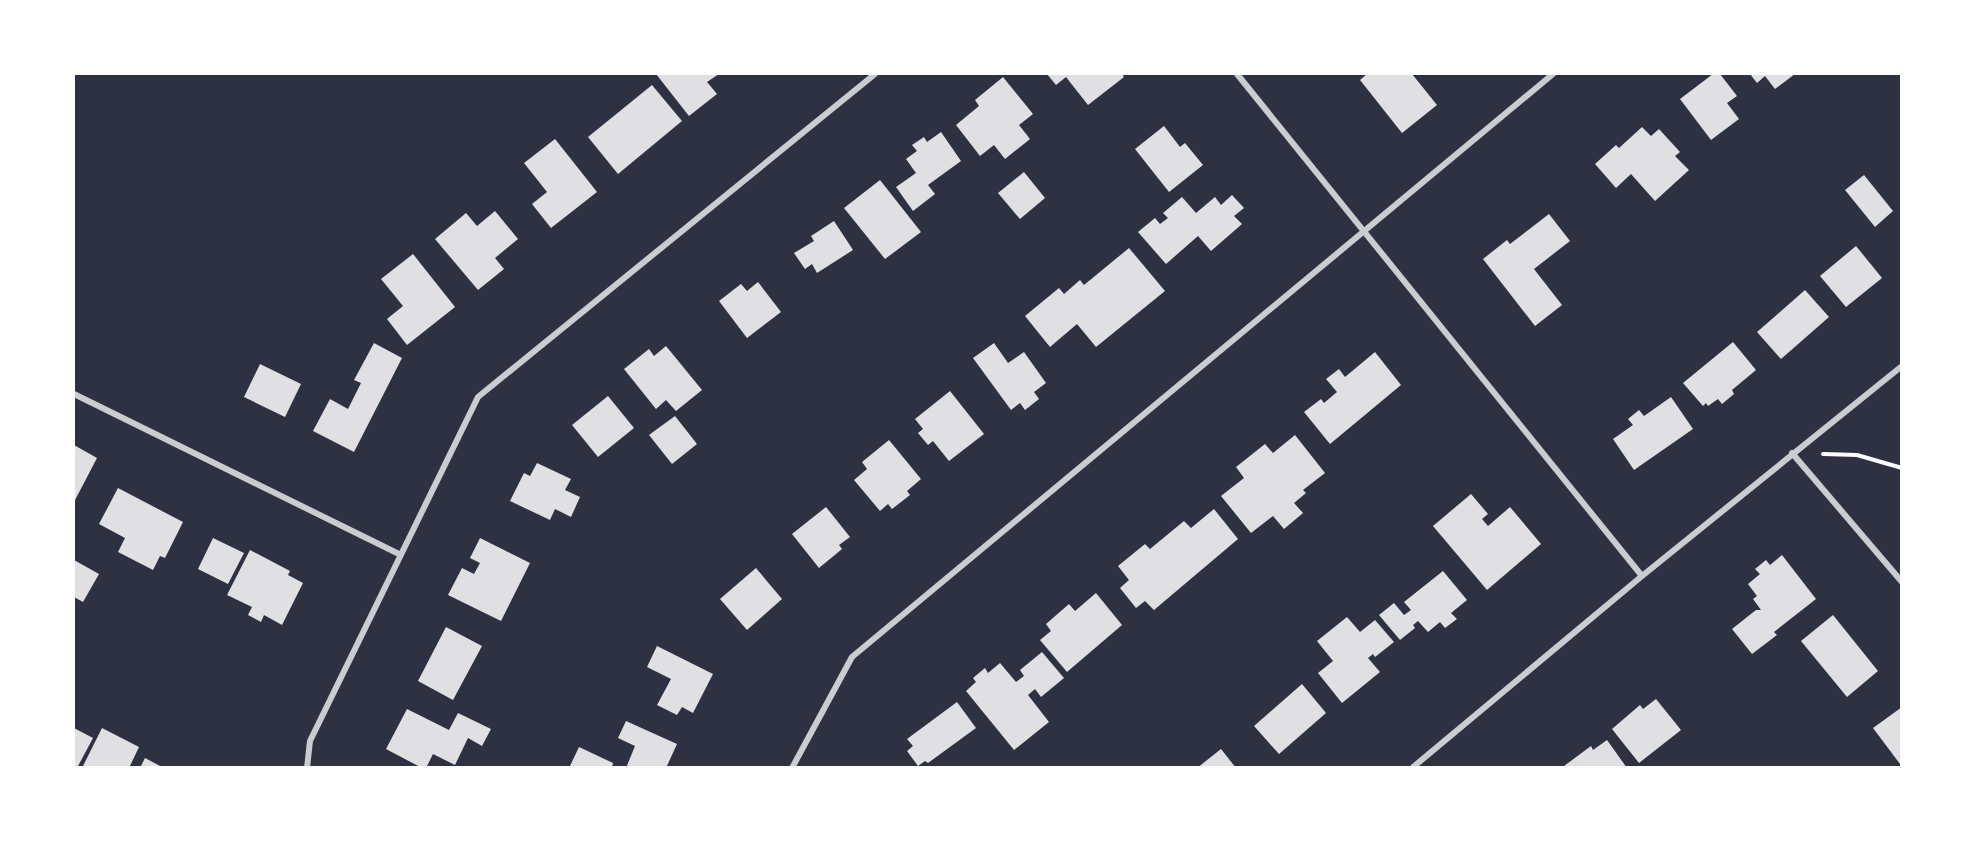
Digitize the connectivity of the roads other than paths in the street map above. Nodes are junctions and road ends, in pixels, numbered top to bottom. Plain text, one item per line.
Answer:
1 (875, 74) edge
2 (1237, 74) edge
3 (1553, 74) edge
4 (1364, 229) junction
5 (1902, 366) edge
6 (74, 394) edge
7 (1792, 453) junction
8 (399, 554) junction
9 (1642, 576) junction
10 (1902, 582) edge
11 (307, 768) edge
12 (792, 768) edge
13 (1412, 768) edge

1 - 8 street
2 - 4 street
3 - 4 street
4 - 9 street
4 - 12 street
5 - 7 street
6 - 8 street
7 - 9 street
7 - 10 street
8 - 11 street
9 - 13 street

